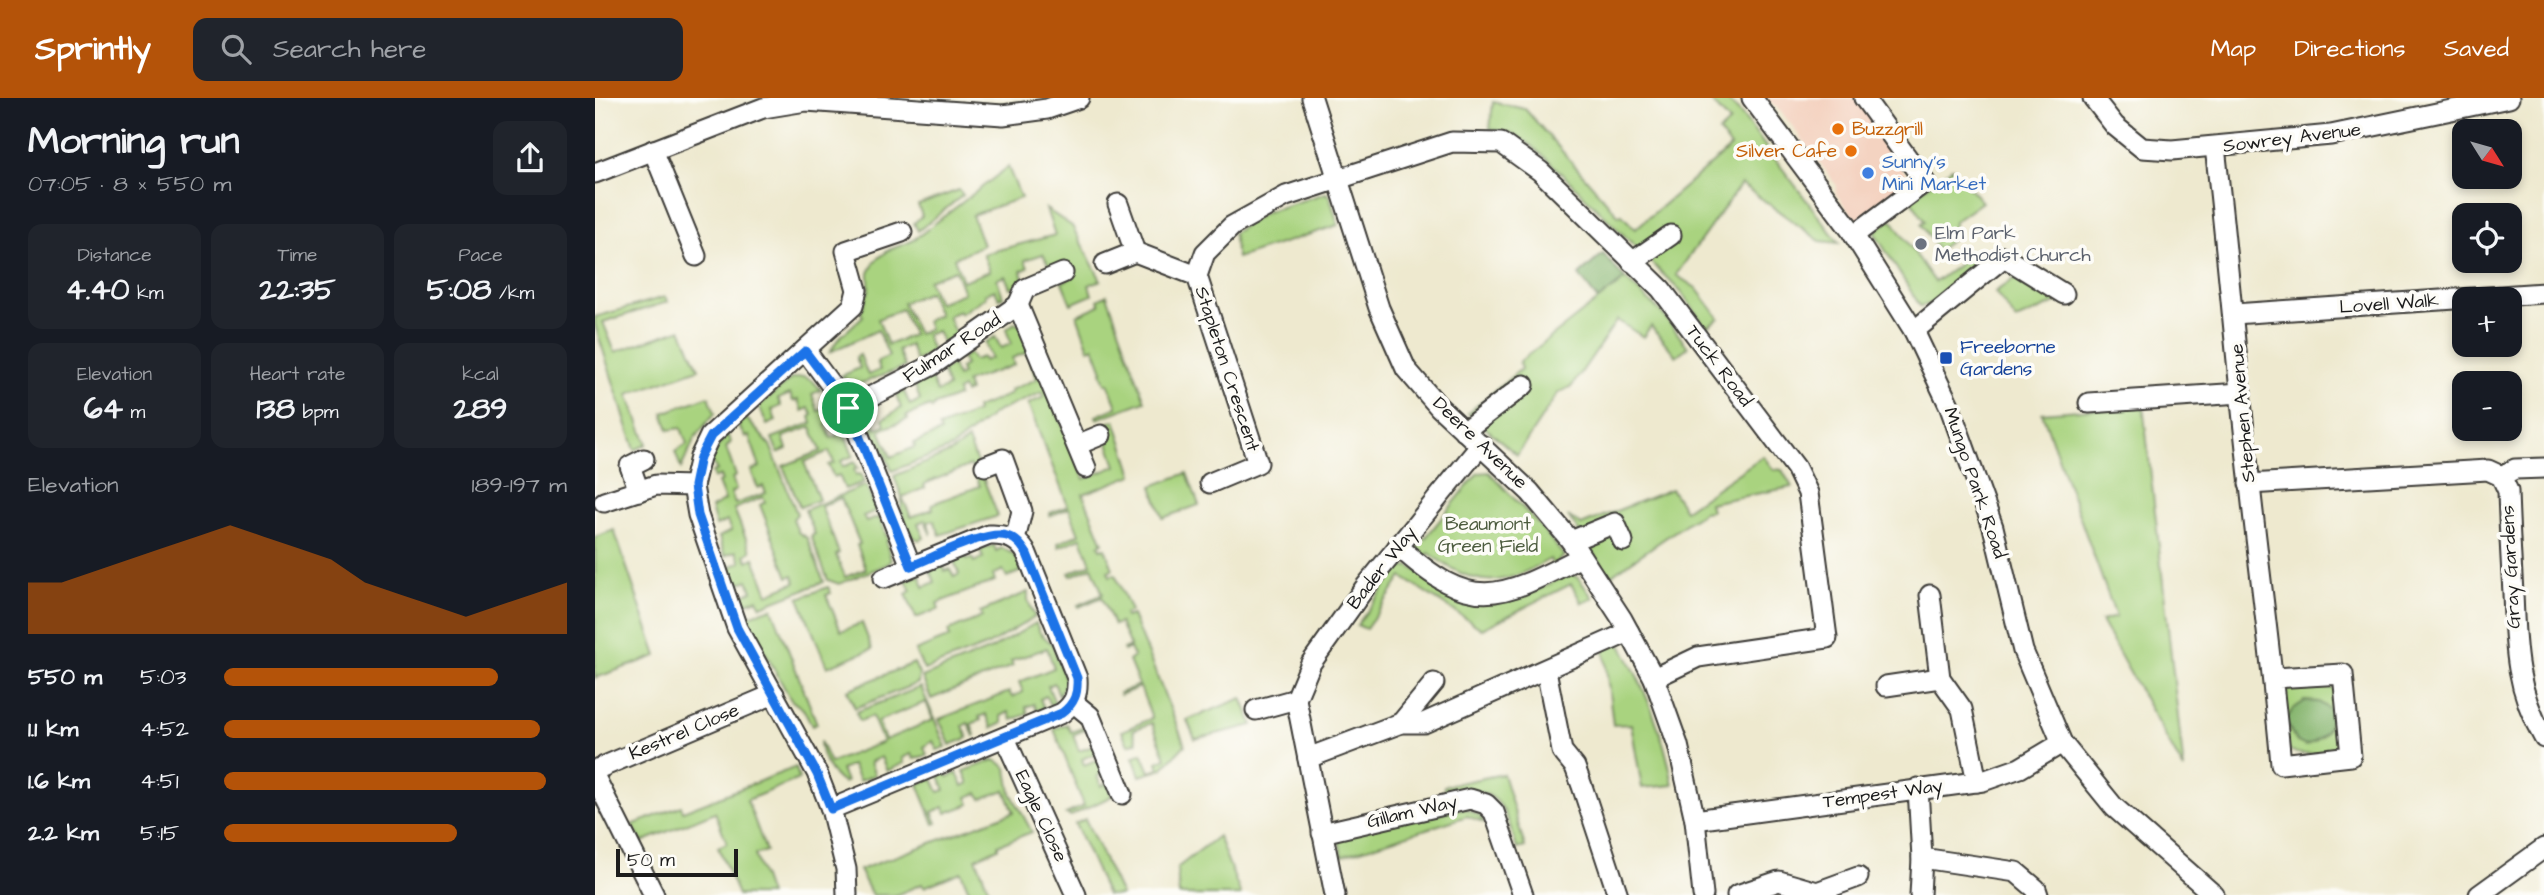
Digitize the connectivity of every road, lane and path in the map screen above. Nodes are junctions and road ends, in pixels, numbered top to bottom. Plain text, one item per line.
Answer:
1 (1079, 98) edge
2 (1312, 98) edge
3 (1752, 98) edge
4 (1864, 98) edge
5 (2093, 98) edge
6 (2509, 98) edge
7 (806, 99) edge
8 (2474, 102) edge
9 (985, 106) edge
10 (2215, 147) junction
11 (653, 150) junction
12 (595, 173) edge
13 (1337, 179) junction
14 (1118, 204) dead end
15 (902, 232) dead end
16 (1671, 234) dead end
17 (1854, 235) junction
18 (1135, 252) junction
19 (696, 256) dead end
20 (1632, 262) junction
21 (1105, 264) dead end
22 (1063, 273) dead end
23 (1197, 276) junction
24 (2544, 293) edge
25 (2064, 294) dead end
26 (1018, 305) junction
27 (2234, 314) junction
28 (1914, 331) junction
29 (805, 351) junction
30 (1524, 385) dead end
31 (2241, 393) junction
32 (2089, 403) dead end
33 (848, 408) junction
34 (1464, 431) junction
35 (1101, 435) dead end
36 (1077, 445) junction
37 (1481, 445) junction
38 (644, 459) dead end
39 (985, 467) dead end
40 (1086, 468) dead end
41 (2544, 468) edge
42 (2501, 476) junction
43 (1210, 483) dead end
44 (2249, 484) junction
45 (694, 486) junction
46 (639, 491) junction
47 (604, 502) dead end
48 (1015, 540) junction
49 (1623, 541) dead end
50 (1398, 546) junction
51 (1576, 549) junction
52 (911, 566) junction
53 (884, 578) dead end
54 (1930, 596) dead end
55 (1629, 632) junction
56 (1546, 670) junction
57 (1654, 678) junction
58 (1940, 678) junction
59 (2274, 678) junction
60 (1434, 683) dead end
61 (1886, 686) dead end
62 (774, 694) junction
63 (1296, 699) junction
64 (1073, 702) junction
65 (1256, 710) dead end
66 (1401, 723) junction
67 (1005, 738) junction
68 (2544, 738) edge
69 (2062, 743) junction
70 (1308, 758) junction
71 (595, 770) edge
72 (595, 777) edge
73 (1977, 782) junction
74 (1918, 788) junction
75 (1122, 793) dead end
76 (831, 809) junction
77 (1695, 820) junction
78 (1322, 833) junction
79 (2544, 848) edge
80 (1922, 858) junction
81 (1858, 877) dead end
82 (1817, 893) edge
83 (654, 895) edge
84 (847, 895) edge
85 (1076, 895) edge
86 (1335, 895) edge
87 (1523, 895) edge
88 (1618, 895) edge
89 (1703, 895) edge
90 (1737, 895) edge
91 (1920, 895) edge
92 (2038, 895) edge
93 (2214, 895) edge
94 (2479, 895) edge

1 - 9 street
2 - 13 street, Deere Avenue
3 - 17 street, Mungo Park Road
4 - 17 street
5 - 10 street, Sowrey Avenue
6 - 8 street, Sowrey Avenue
7 - 9 street
7 - 11 street
8 - 10 street, Sowrey Avenue
10 - 27 street, Stephen Avenue
11 - 12 street
11 - 19 street
13 - 20 street, Tuck Road
13 - 23 street, Stapleton Crescent
13 - 34 street, Deere Avenue
14 - 18 street
15 - 29 street
16 - 20 street
17 - 28 street, Mungo Park Road
18 - 21 street
18 - 23 street
20 - 57 street, Tuck Road
22 - 26 street, Fulmar Road
23 - 43 street, Stapleton Crescent
24 - 27 street, Lovell Walk
25 - 28 street
26 - 33 street, Fulmar Road
26 - 36 street
27 - 31 street, Stephen Avenue
28 - 69 street, Mungo Park Road
29 - 33 street
29 - 45 street
30 - 34 street
31 - 32 street
31 - 44 street, Stephen Avenue
33 - 52 street
34 - 37 street, Deere Avenue
35 - 36 street
36 - 40 street
37 - 50 street, Bader Way
37 - 51 street, Deere Avenue
38 - 46 street
39 - 48 street
41 - 42 street
42 - 44 street
42 - 68 street, Gray Gardens
44 - 59 street, Stephen Avenue
45 - 46 street
45 - 62 street
46 - 47 street
48 - 52 street
48 - 64 street
49 - 51 street
50 - 51 street
50 - 63 street, Bader Way
51 - 55 street, Deere Avenue
52 - 53 street
54 - 58 street
55 - 56 street
55 - 57 street, Deere Avenue
56 - 66 street
56 - 88 street
57 - 77 street, Deere Avenue
58 - 61 street
58 - 73 street
59 - 59 street, Stephen Avenue
60 - 66 street
62 - 71 street, Kestrel Close
62 - 76 street
63 - 65 street
63 - 70 street
64 - 67 street
64 - 75 street
66 - 70 street
67 - 76 street
67 - 85 street, Eagle Close
69 - 73 street, Tempest Way
69 - 93 street, Mungo Park Road
70 - 78 street
72 - 83 street
73 - 74 street, Tempest Way
74 - 77 street, Tempest Way
74 - 80 street
76 - 84 street
77 - 89 street, Deere Avenue
78 - 86 street
78 - 87 street, Gillam Way
79 - 94 street
80 - 91 street
80 - 92 street
81 - 82 street
82 - 90 street

